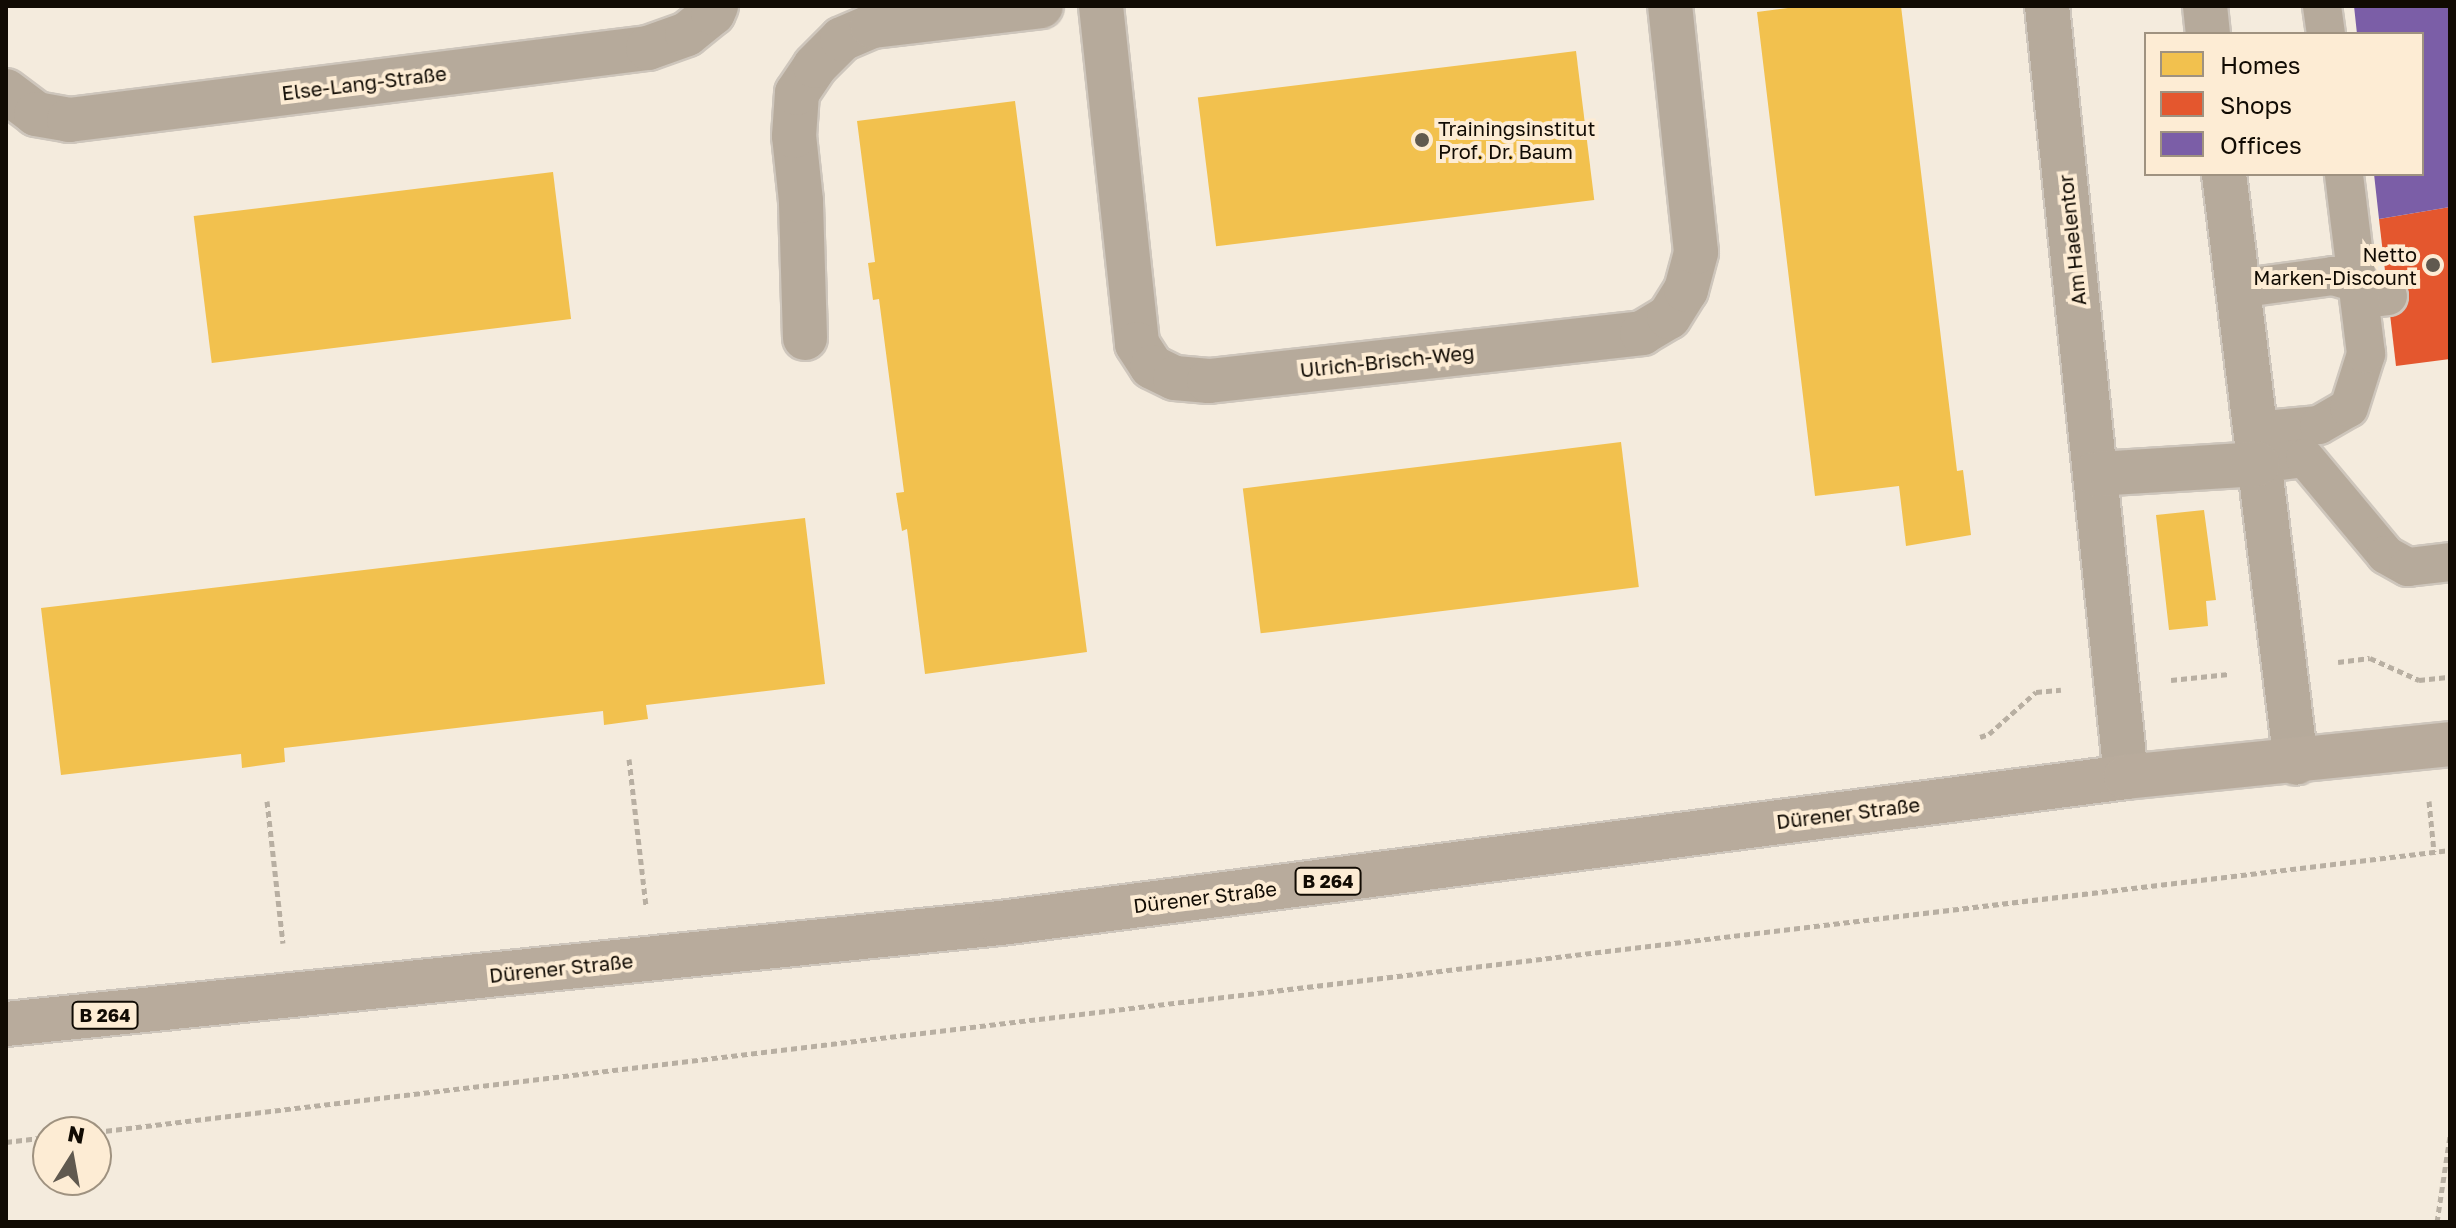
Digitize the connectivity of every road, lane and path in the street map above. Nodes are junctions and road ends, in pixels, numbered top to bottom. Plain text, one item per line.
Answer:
1 (716, 6) edge
2 (1041, 6) edge
3 (1101, 6) edge
4 (1670, 6) edge
5 (2047, 6) edge
6 (2205, 6) edge
7 (2322, 6) edge
8 (2208, 32) edge
9 (2326, 32) edge
10 (6, 91) edge
11 (2224, 176) edge
12 (2345, 176) edge
13 (2237, 289) junction
14 (2373, 289) junction
15 (805, 338) dead end
16 (2256, 447) junction
17 (2096, 474) junction
18 (2450, 562) edge
19 (2286, 668) junction
20 (2450, 677) edge
21 (2117, 685) junction
22 (1975, 738) dead end
23 (2450, 744) edge
24 (629, 759) dead end
25 (2296, 763) junction
26 (2126, 777) junction
27 (267, 801) dead end
28 (2450, 850) edge
29 (662, 904) dead end
30 (646, 905) junction
31 (631, 907) dead end
32 (299, 944) dead end
33 (283, 946) junction
34 (267, 948) dead end
35 (6, 1024) edge
36 (112, 1130) edge
37 (2450, 1136) edge
38 (32, 1139) edge
39 (6, 1142) edge
40 (2437, 1222) edge

1 - 10 street, Else-Lang-Straße
2 - 15 street
3 - 4 street, Ulrich-Brisch-Weg
5 - 17 street, Am Haelentor
6 - 8 street
7 - 9 lane
11 - 13 street
12 - 14 lane
13 - 14 lane
13 - 16 street
14 - 16 lane
16 - 17 street
16 - 18 lane
16 - 19 street
17 - 21 street, Am Haelentor
19 - 20 path
19 - 21 path
19 - 25 street
21 - 22 path
21 - 26 street, Am Haelentor
23 - 25 main road, Dürener Straße / B 264
24 - 30 path
25 - 26 main road, Dürener Straße / B 264
26 - 35 main road, Dürener Straße / B 264
27 - 33 path
28 - 36 path
29 - 30 path
30 - 31 path
32 - 33 path
33 - 34 path
37 - 40 path
38 - 39 path

